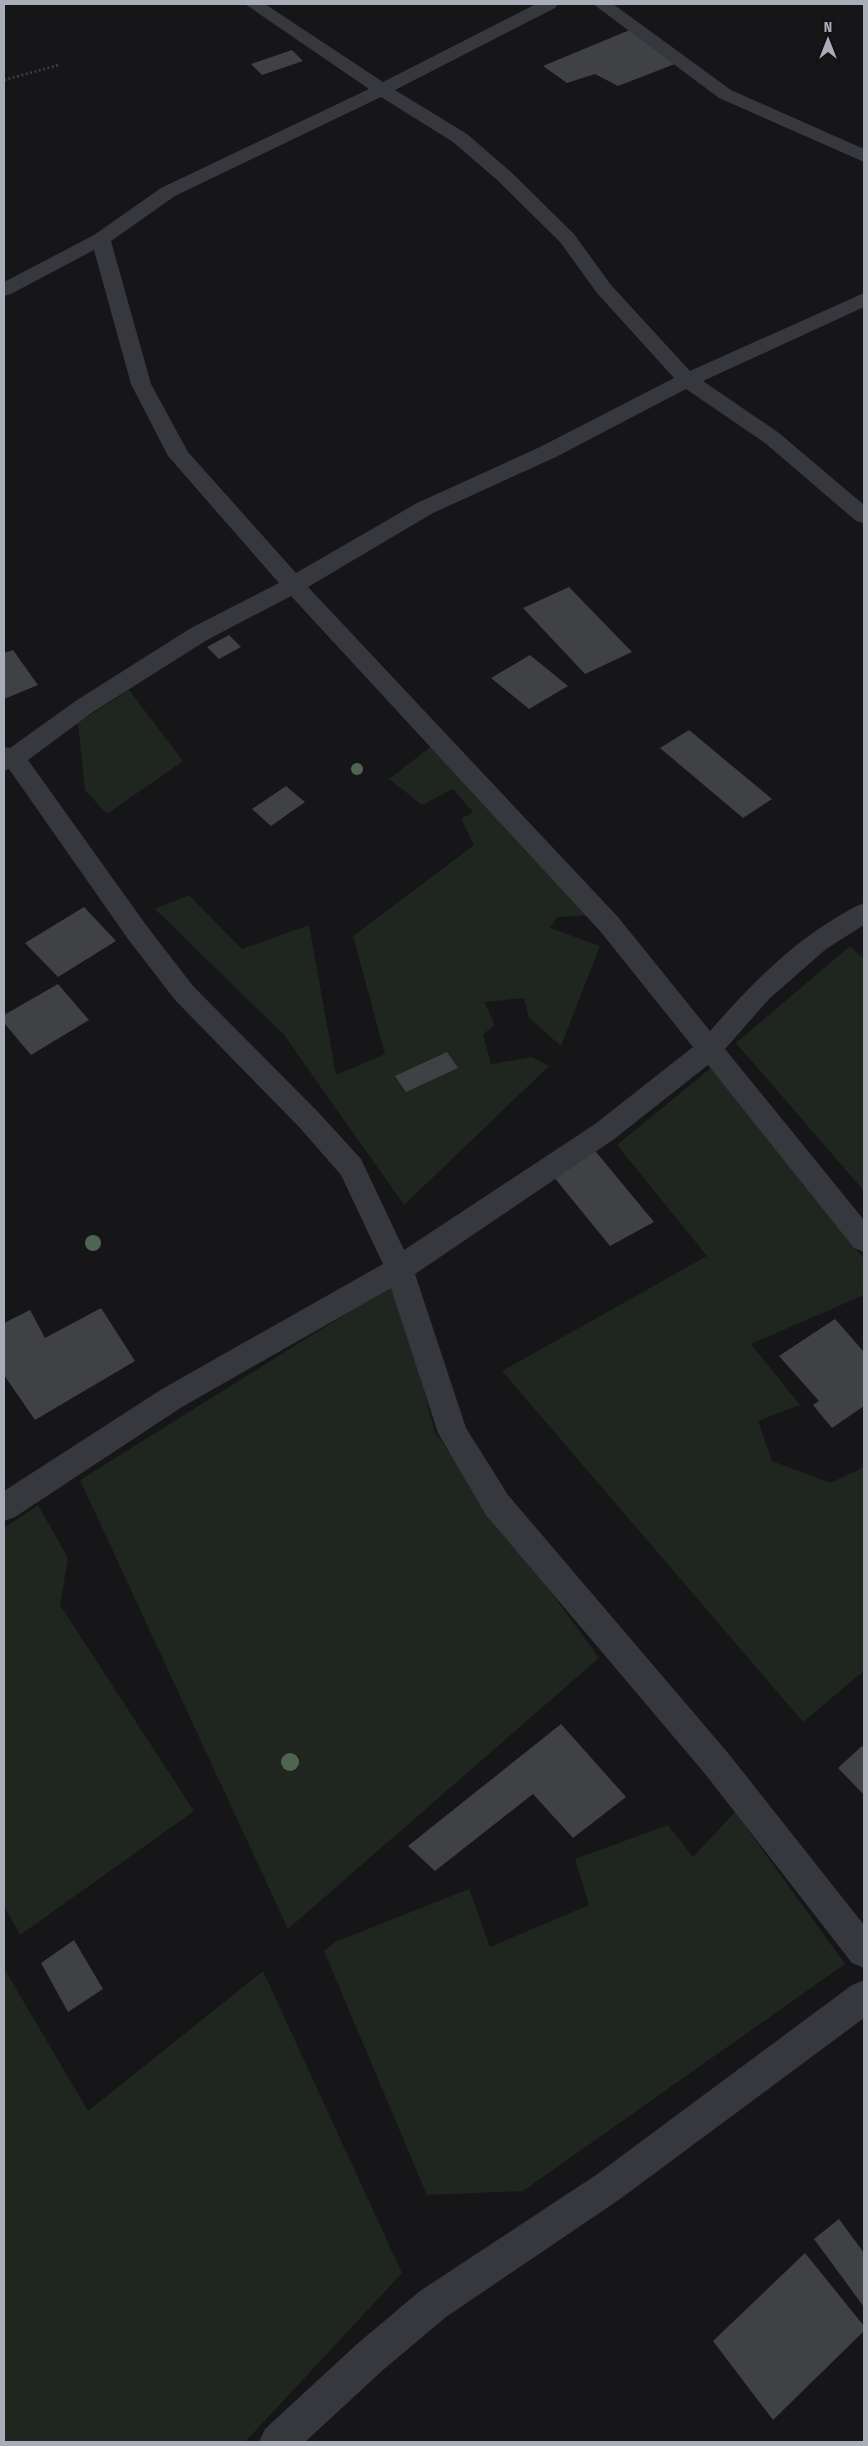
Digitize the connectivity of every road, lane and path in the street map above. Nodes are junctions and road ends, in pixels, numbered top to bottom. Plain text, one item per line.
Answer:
1 (254, 4) edge
2 (549, 4) edge
3 (602, 4) edge
4 (60, 65) dead end
5 (4, 80) edge
6 (382, 90) junction
7 (864, 156) edge
8 (101, 239) junction
9 (4, 290) edge
10 (864, 299) edge
11 (687, 380) junction
12 (864, 516) edge
13 (294, 585) junction
14 (7, 759) edge
15 (864, 913) edge
16 (710, 1049) junction
17 (864, 1240) edge
18 (399, 1269) junction
19 (4, 1507) edge
20 (864, 1951) edge
21 (864, 1997) edge
22 (278, 2442) edge

1 - 6 street
2 - 6 street
3 - 7 street
4 - 5 path
6 - 8 street
6 - 11 street
8 - 9 street
8 - 13 street
10 - 11 street
11 - 12 street
11 - 13 street
13 - 14 street
13 - 16 street
14 - 18 street
15 - 16 street
16 - 17 street
16 - 18 street
18 - 19 street
18 - 20 street
21 - 22 street

